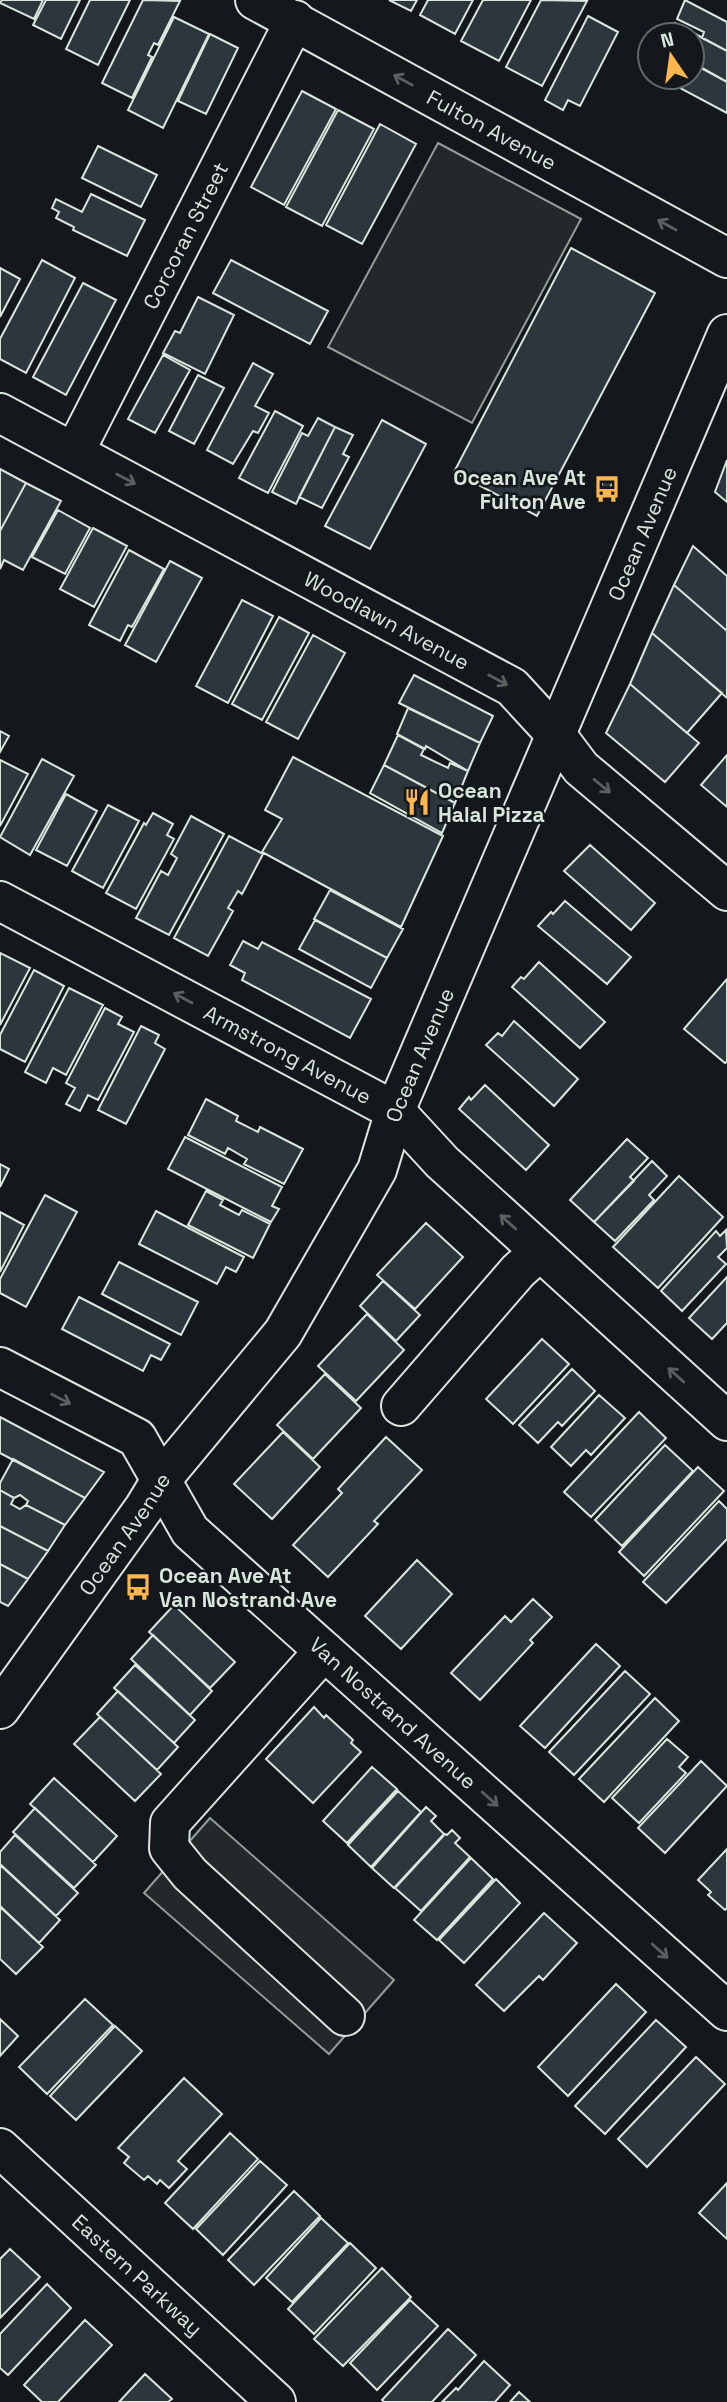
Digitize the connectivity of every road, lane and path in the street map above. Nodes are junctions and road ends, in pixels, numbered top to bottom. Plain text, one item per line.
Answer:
1 (255, 0) edge
2 (295, 20) junction
3 (727, 258) edge
4 (727, 334) edge
5 (0, 413) edge
6 (75, 451) junction
7 (557, 736) junction
8 (727, 891) edge
9 (0, 901) edge
10 (395, 1111) junction
11 (540, 1251) junction
12 (0, 1367) edge
13 (401, 1406) dead end
14 (727, 1421) edge
15 (160, 1480) junction
16 (324, 1651) junction
17 (0, 1709) edge
18 (727, 2011) edge
19 (345, 2016) dead end
20 (0, 2148) edge
21 (276, 2402) edge

1 - 2 street, Fulton Avenue
3 -> 2 street, Fulton Avenue
2 - 6 street, Corcoran Street
4 - 7 street, Ocean Avenue
5 - 6 street, Woodlawn Avenue
6 -> 7 street, Woodlawn Avenue
7 -> 8 street, Woodlawn Avenue
7 - 10 street, Ocean Avenue
10 -> 9 street, Armstrong Avenue
11 -> 10 street, Armstrong Avenue
10 - 15 street, Ocean Avenue
11 - 13 street
14 -> 11 street, Armstrong Avenue
12 -> 15 street, Van Nostrand Avenue
15 - 16 street, Van Nostrand Avenue
15 - 17 street, Ocean Avenue
16 -> 18 street, Van Nostrand Avenue
16 - 19 street
20 - 21 street, Eastern Parkway

